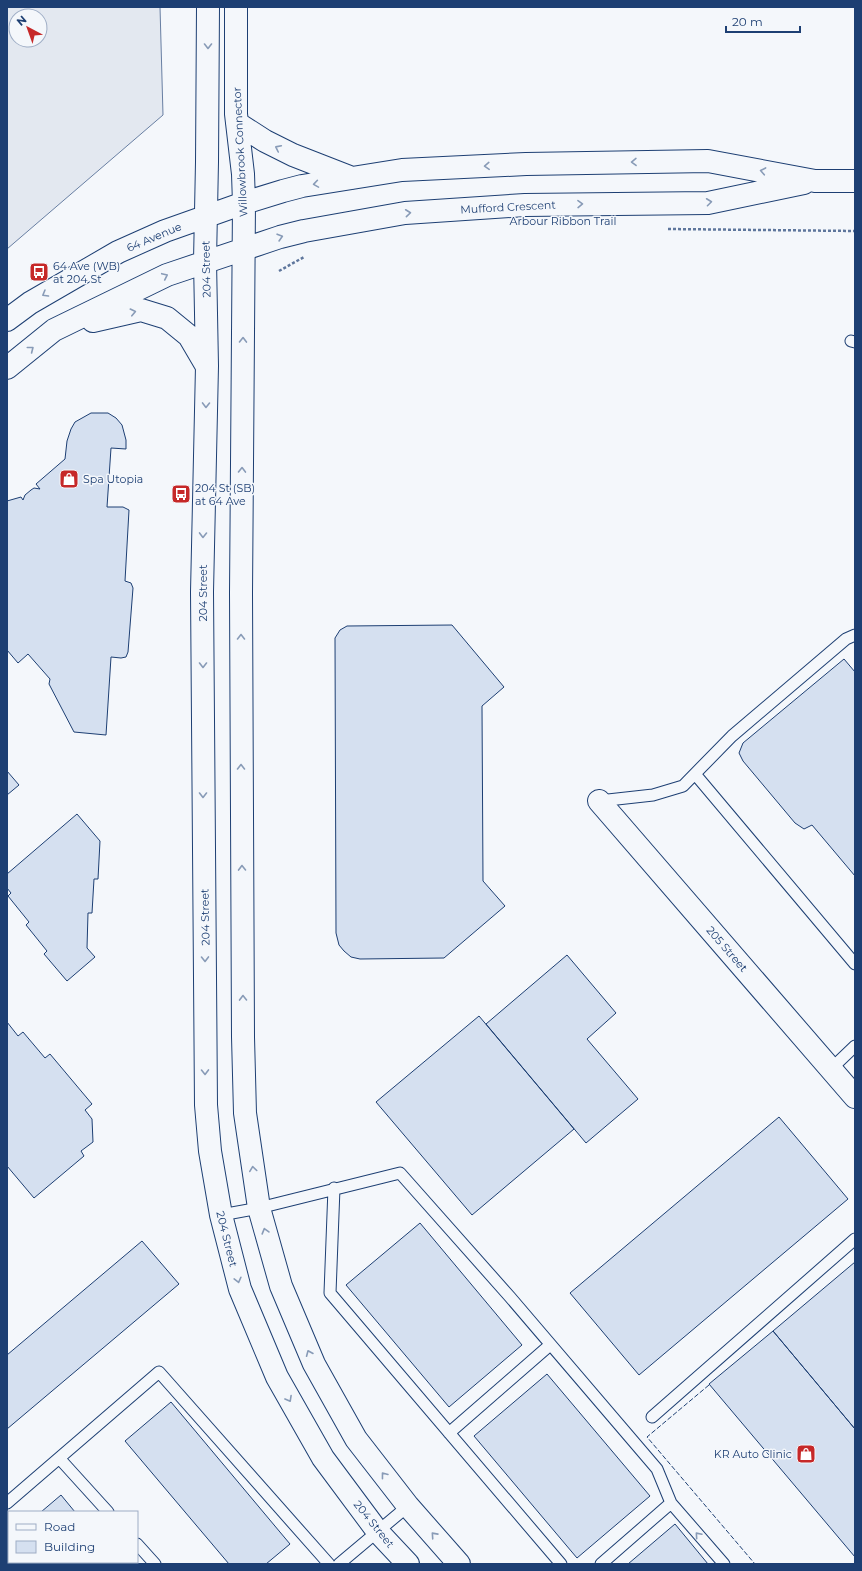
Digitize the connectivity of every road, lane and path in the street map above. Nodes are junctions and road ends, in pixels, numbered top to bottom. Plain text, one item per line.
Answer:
1 (208, 7) edge
2 (236, 7) edge
3 (237, 123) junction
4 (353, 178) junction
5 (815, 181) junction
6 (855, 181) edge
7 (244, 203) junction
8 (205, 216) junction
9 (668, 229) dead end
10 (855, 231) edge
11 (243, 249) junction
12 (309, 255) dead end
13 (205, 261) junction
14 (278, 271) dead end
15 (7, 320) edge
16 (54, 330) junction
17 (207, 366) junction
18 (7, 368) edge
19 (855, 635) edge
20 (695, 774) junction
21 (599, 801) joint
22 (855, 964) edge
23 (855, 1046) edge
24 (831, 1069) junction
25 (855, 1097) edge
26 (334, 1188) junction
27 (258, 1208) junction
28 (221, 1215) junction
29 (855, 1239) edge
30 (550, 1345) junction
31 (652, 1416) dead end
32 (449, 1433) junction
33 (59, 1458) junction
34 (7, 1503) edge
35 (671, 1503) junction
36 (408, 1506) junction
37 (107, 1511) edge
38 (378, 1532) junction
39 (138, 1545) edge
40 (155, 1564) edge
41 (329, 1564) edge
42 (339, 1564) edge
43 (408, 1564) edge
44 (459, 1564) edge
45 (561, 1564) edge
46 (601, 1564) edge
47 (724, 1564) edge

1 -> 8 main road
2 - 3 main road, Willowbrook Connector
4 -> 3 main road
3 - 7 main road, Willowbrook Connector
5 -> 4 main road, Mufford Crescent
4 -> 7 main road, Mufford Crescent
5 - 6 main road, Mufford Crescent
11 -> 5 main road, Mufford Crescent
7 - 8 main road, 64 Avenue
7 - 11 main road, Willowbrook Connector
8 - 13 main road, 204 Street
8 -> 15 main road, 64 Avenue
9 - 10 path
11 - 13 main road, Mufford Crescent
27 -> 11 main road
12 - 14 path
16 -> 13 main road
13 - 17 main road, 204 Street
16 -> 17 main road
18 -> 16 main road
17 -> 28 main road, 204 Street
19 - 20 lane
20 - 21 lane
20 - 22 lane
21 - 24 main road, 205 Street
23 - 24 lane
24 - 25 main road, 205 Street
26 - 27 lane
26 - 30 lane
26 - 32 lane
27 - 28 lane
36 -> 27 main road
28 -> 38 main road, 204 Street
29 - 31 lane
30 - 32 lane
30 - 35 lane
32 - 45 lane
33 - 34 lane
33 - 37 lane
33 - 41 lane
35 - 46 lane
47 -> 35 lane
36 - 38 lane
44 -> 36 main road
38 - 42 lane
38 - 43 main road, 204 Street
39 - 40 lane

